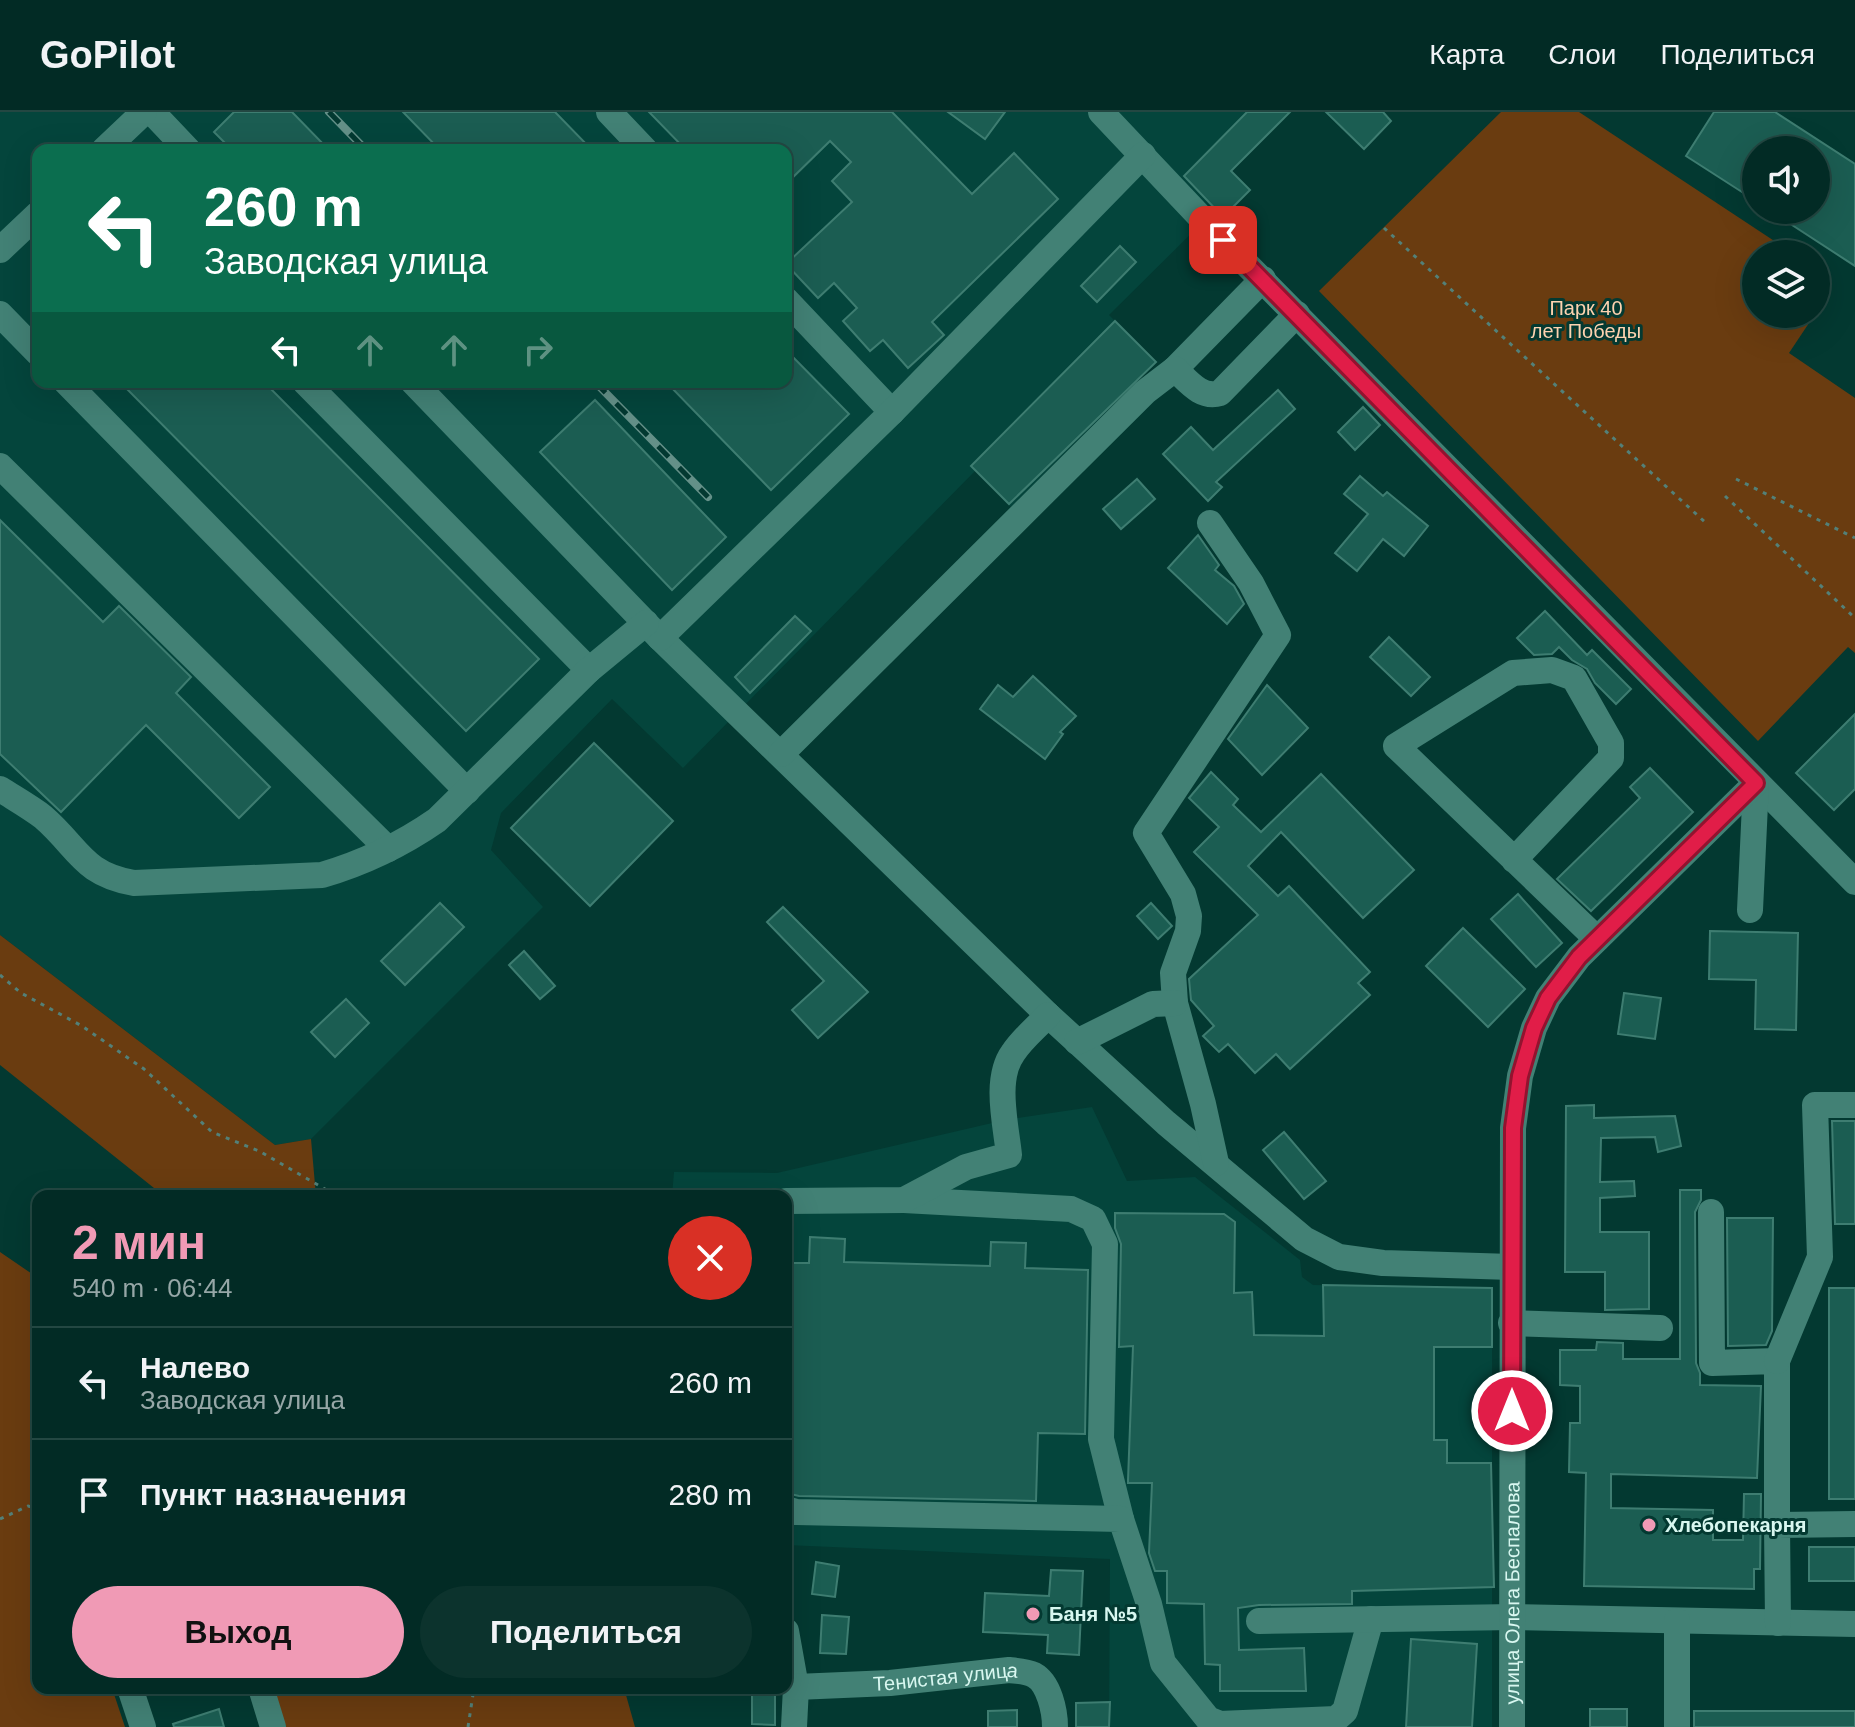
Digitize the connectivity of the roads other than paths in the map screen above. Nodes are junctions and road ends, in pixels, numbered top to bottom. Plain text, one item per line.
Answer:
1 (144, 112) edge
2 (152, 112) edge
3 (609, 112) edge
4 (1101, 112) edge
5 (110, 144) edge
6 (182, 144) edge
7 (639, 144) edge
8 (1143, 155) junction
9 (32, 220) edge
10 (0, 250) edge
11 (1263, 279) junction
12 (792, 306) edge
13 (0, 314) edge
14 (1297, 314) junction
15 (32, 347) edge
16 (1175, 369) junction
17 (72, 388) edge
18 (311, 388) edge
19 (419, 388) edge
20 (892, 412) junction
21 (0, 466) edge
22 (1210, 523) dead end
23 (653, 631) junction
24 (589, 670) junction
25 (781, 754) junction
26 (1756, 783) junction
27 (0, 789) edge
28 (467, 791) junction
29 (388, 849) junction
30 (1514, 860) junction
31 (1854, 877) edge
32 (1750, 910) dead end
33 (1597, 939) junction
34 (1175, 1003) junction
35 (1048, 1015) junction
36 (1077, 1042) junction
37 (1855, 1105) edge
38 (1216, 1163) junction
39 (904, 1200) junction
40 (792, 1201) edge
41 (1711, 1212) dead end
42 (1512, 1267) junction
43 (1511, 1323) junction
44 (1660, 1328) dead end
45 (1777, 1361) junction
46 (792, 1511) edge
47 (1121, 1519) junction
48 (1855, 1524) edge
49 (1777, 1525) junction
50 (1514, 1617) junction
51 (1371, 1619) junction
52 (1259, 1621) dead end
53 (1677, 1621) junction
54 (1778, 1623) junction
55 (1855, 1624) edge
56 (792, 1665) edge
57 (796, 1687) junction
58 (132, 1694) edge
59 (263, 1694) edge
60 (143, 1727) edge
61 (273, 1727) edge
62 (794, 1727) edge
63 (1055, 1727) edge
64 (1512, 1727) edge
65 (1677, 1727) edge

1 - 5 street
2 - 6 street
3 - 7 street
4 - 8 street
8 - 11 street
8 - 20 street
9 - 10 street
11 - 14 street
11 - 16 street
12 - 20 street
13 - 15 street
14 - 16 street
14 - 26 street
16 - 25 street
17 - 28 street
18 - 24 street
19 - 23 street
20 - 23 street
21 - 29 street
22 - 34 street
23 - 24 street
23 - 25 street
24 - 28 street
25 - 35 street
26 - 31 street
26 - 32 street
26 - 33 street, улица Олега Беспалова
27 - 29 street
28 - 29 street
30 - 30 street
30 - 33 street
33 - 42 street, улица Олега Беспалова
34 - 36 street
34 - 38 street
35 - 36 street
35 - 39 street
36 - 38 street
37 - 45 street
38 - 42 street
39 - 40 street
39 - 47 street
41 - 45 street
42 - 43 street, улица Олега Беспалова
43 - 44 street
43 - 50 street, улица Олега Беспалова
45 - 49 street
46 - 47 street
47 - 51 street
48 - 49 street
49 - 54 street
50 - 51 street
50 - 53 street
50 - 64 street, улица Олега Беспалова
51 - 52 street
53 - 54 street
53 - 65 street
54 - 55 street
56 - 57 street
57 - 62 street
57 - 63 street, Тенистая улица
58 - 60 street
59 - 61 street

